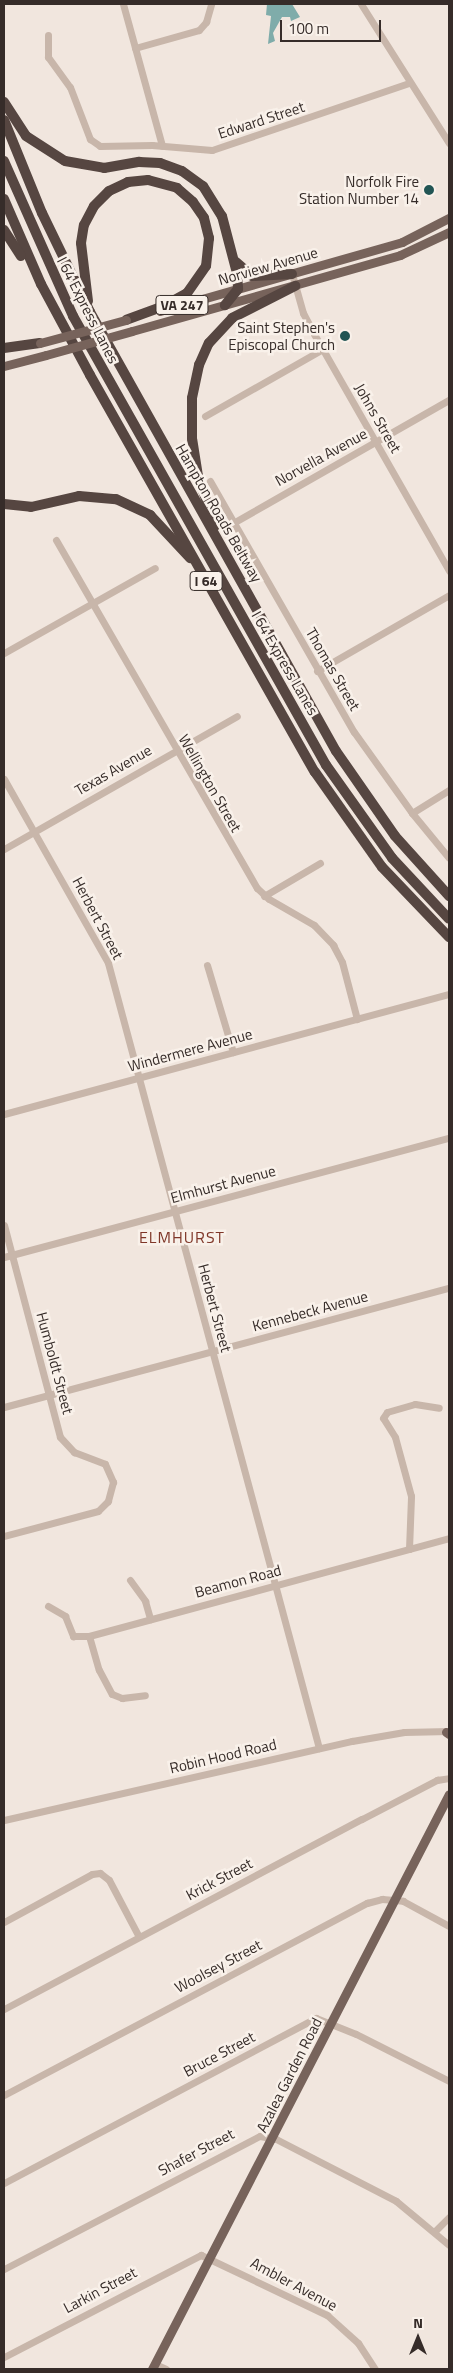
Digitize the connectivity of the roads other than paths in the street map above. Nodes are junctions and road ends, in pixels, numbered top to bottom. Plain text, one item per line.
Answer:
1 (123, 4) edge
2 (211, 4) edge
3 (361, 4) edge
4 (48, 35) dead end
5 (135, 48) junction
6 (409, 83) junction
7 (4, 102) edge
8 (4, 120) edge
9 (449, 143) edge
10 (162, 146) junction
11 (4, 160) edge
12 (4, 199) edge
13 (449, 218) edge
14 (4, 230) edge
15 (449, 232) edge
16 (234, 260) junction
17 (292, 274) junction
18 (41, 284) junction
19 (295, 286) junction
20 (238, 289) junction
21 (225, 305) junction
22 (90, 312) junction
23 (126, 320) junction
24 (40, 343) junction
25 (4, 348) edge
26 (323, 349) junction
27 (4, 353) edge
28 (4, 366) edge
29 (449, 400) edge
30 (205, 416) dead end
31 (376, 442) junction
32 (210, 481) dead end
33 (4, 504) edge
34 (233, 522) junction
35 (56, 540) dead end
36 (224, 553) junction
37 (197, 565) junction
38 (155, 568) dead end
39 (449, 571) edge
40 (449, 595) edge
41 (92, 603) junction
42 (4, 654) edge
43 (317, 671) junction
44 (237, 716) dead end
45 (176, 750) junction
46 (4, 779) edge
47 (449, 790) edge
48 (412, 813) junction
49 (34, 831) junction
50 (4, 849) edge
51 (449, 858) edge
52 (320, 863) dead end
53 (264, 896) junction
54 (449, 896) edge
55 (449, 919) edge
56 (449, 937) edge
57 (207, 965) dead end
58 (449, 994) edge
59 (357, 1019) junction
60 (233, 1052) junction
61 (139, 1078) junction
62 (4, 1114) edge
63 (449, 1138) edge
64 (175, 1211) junction
65 (4, 1225) edge
66 (12, 1255) junction
67 (4, 1257) edge
68 (449, 1288) edge
69 (212, 1352) junction
70 (49, 1395) junction
71 (4, 1407) edge
72 (439, 1408) dead end
73 (4, 1536) edge
74 (449, 1538) edge
75 (409, 1549) junction
76 (130, 1580) dead end
77 (275, 1585) junction
78 (48, 1606) dead end
79 (150, 1619) junction
80 (89, 1636) junction
81 (145, 1695) dead end
82 (448, 1732) edge
83 (319, 1748) junction
84 (449, 1778) edge
85 (448, 1799) edge
86 (4, 1820) edge
87 (395, 1900) junction
88 (4, 1922) edge
89 (449, 1926) edge
90 (138, 1937) junction
91 (4, 2008) edge
92 (332, 2022) junction
93 (449, 2081) edge
94 (4, 2096) edge
95 (272, 2137) junction
96 (4, 2183) edge
97 (449, 2217) edge
98 (435, 2231) junction
99 (449, 2245) edge
100 (211, 2256) junction
101 (4, 2269) edge
102 (4, 2357) edge
103 (154, 2366) edge
104 (166, 2369) edge
105 (375, 2369) edge

1 - 5 street
2 - 5 street
3 - 6 street
4 - 10 street, Edward Street
5 - 10 street
6 - 9 street
6 - 10 street, Edward Street
7 - 16 highway
8 - 22 highway, Hampton Roads Beltway / I 64
11 - 55 highway, I 64 Express Lanes
12 - 18 highway, I 64
13 - 17 main road, Norview Avenue / VA 247
14 - 18 highway
15 - 19 main road, Norview Avenue / VA 247
16 - 17 highway
16 - 20 highway
17 - 19 street, Johns Street
17 - 20 main road, Norview Avenue / VA 247
18 - 37 highway, I 64
19 - 21 main road, Norview Avenue / VA 247
19 - 26 street, Johns Street
19 - 36 highway
20 - 21 highway
20 - 23 main road, Norview Avenue / VA 247
21 - 28 main road, Norview Avenue / VA 247, bridge
22 - 23 highway
22 - 36 highway, Hampton Roads Beltway / I 64
23 - 24 main road, Norview Avenue / VA 247, bridge
24 - 25 highway
24 - 27 main road, Norview Avenue / VA 247
26 - 30 street
26 - 31 street, Johns Street
29 - 31 street, Norvella Avenue
31 - 34 street, Norvella Avenue
31 - 39 street, Johns Street
32 - 34 street, Thomas Street
33 - 37 highway
34 - 43 street, Thomas Street
35 - 41 street, Wellington Street
36 - 54 highway, Hampton Roads Beltway / I 64
37 - 56 highway, I 64
38 - 41 street
40 - 43 street
41 - 42 street
41 - 45 street, Wellington Street
43 - 48 street, Thomas Street
44 - 45 street, Texas Avenue
45 - 49 street, Texas Avenue
45 - 53 street, Wellington Street
46 - 49 street, Herbert Street
47 - 48 street
48 - 51 street, Thomas Street
49 - 50 street, Texas Avenue
49 - 61 street, Herbert Street
52 - 53 street
53 - 59 street, Wellington Street
57 - 60 street
58 - 59 street, Windermere Avenue
59 - 60 street, Windermere Avenue
60 - 61 street, Windermere Avenue
61 - 62 street, Windermere Avenue
61 - 64 street, Herbert Street
63 - 64 street, Elmhurst Avenue
64 - 66 street, Elmhurst Avenue
64 - 69 street, Herbert Street
65 - 66 street, Humboldt Street
66 - 67 street, Elmhurst Avenue
66 - 70 street, Humboldt Street
68 - 69 street, Kennebeck Avenue
69 - 70 street, Kennebeck Avenue
69 - 77 street, Herbert Street
70 - 71 street, Kennebeck Avenue
70 - 73 street, Humboldt Street
72 - 75 street
74 - 75 street, Beamon Road
75 - 77 street, Beamon Road
76 - 79 street
77 - 79 street, Beamon Road
77 - 83 street, Herbert Street
78 - 80 street
79 - 80 street, Beamon Road
80 - 81 street
82 - 83 street, Robin Hood Road
83 - 86 street, Robin Hood Road
84 - 90 street, Krick Street
85 - 87 main road, Azalea Garden Road
87 - 89 street
87 - 92 main road, Azalea Garden Road
87 - 94 street, Woolsey Street
88 - 90 street
90 - 91 street, Krick Street
92 - 93 street, Bruce Street
92 - 95 main road, Azalea Garden Road
92 - 96 street, Bruce Street
95 - 98 street
95 - 100 main road, Azalea Garden Road
95 - 101 street, Shafer Street
97 - 98 street
98 - 99 street
100 - 102 street, Larkin Street
100 - 103 main road, Azalea Garden Road
100 - 105 street, Ambler Avenue
103 - 104 street

